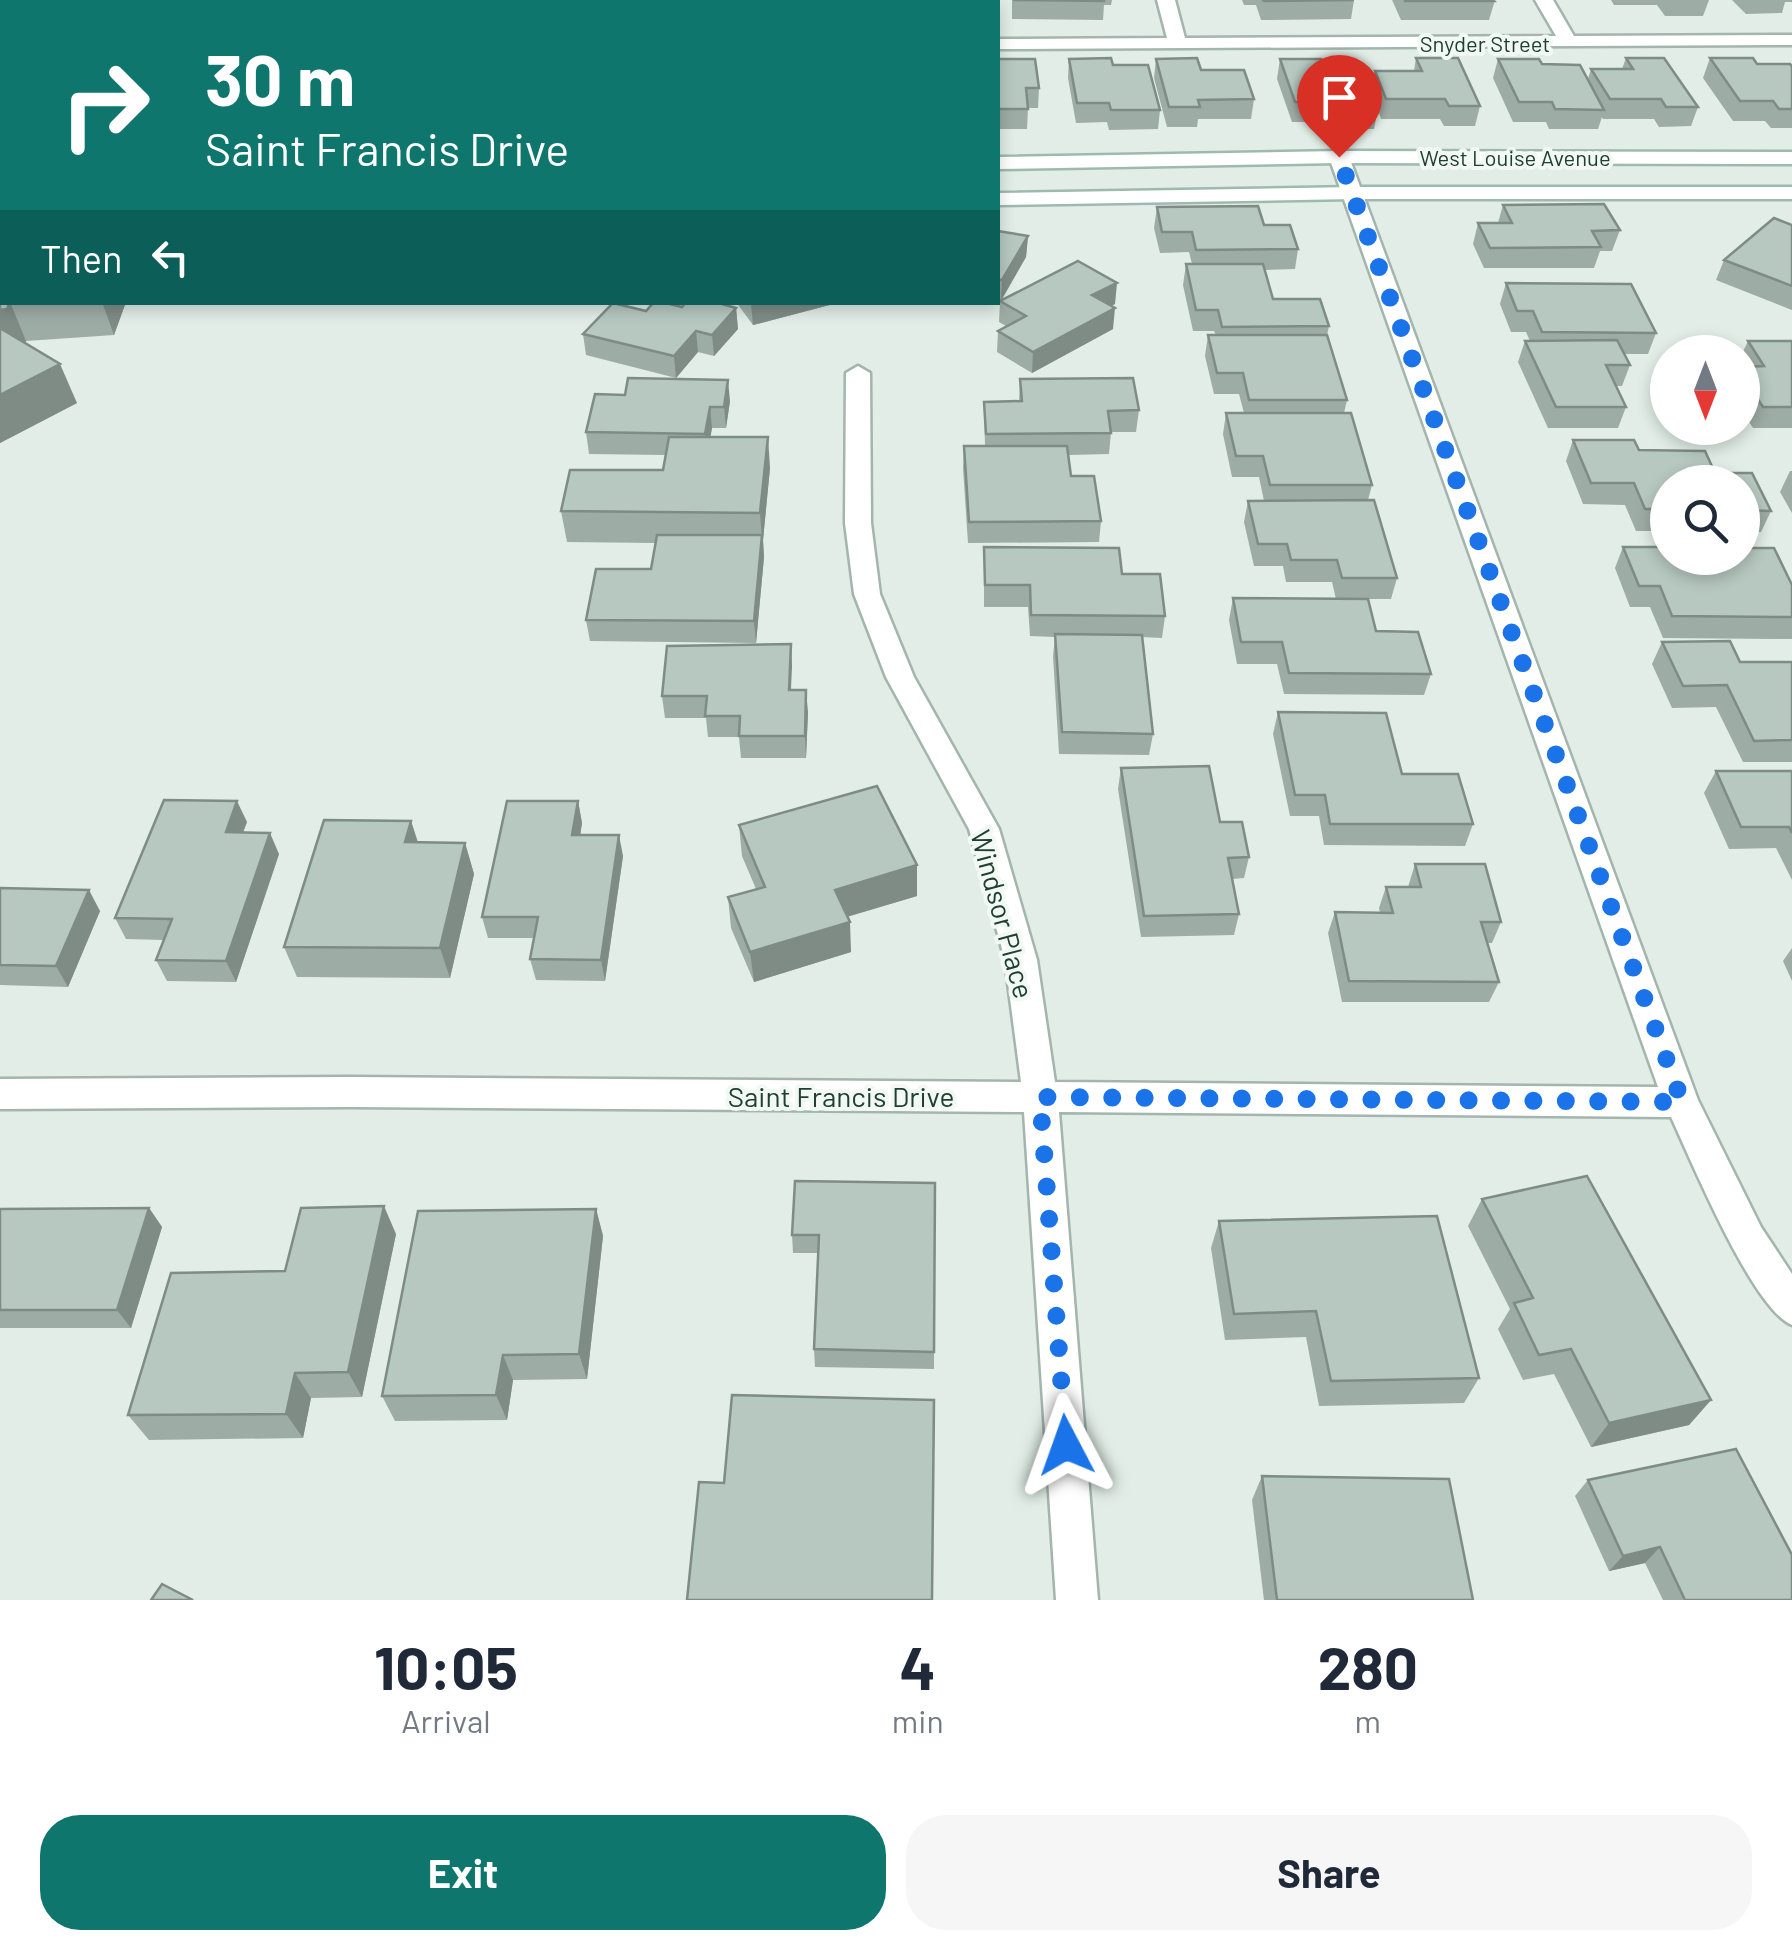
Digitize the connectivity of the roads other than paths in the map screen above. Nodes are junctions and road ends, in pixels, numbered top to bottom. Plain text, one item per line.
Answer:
1 (1166, 0) edge
2 (1544, 0) edge
3 (1792, 40) edge
4 (1569, 42) junction
5 (1177, 43) junction
6 (1000, 44) edge
7 (1339, 157) junction
8 (1792, 158) edge
9 (1000, 163) edge
10 (1355, 193) junction
11 (1792, 193) edge
12 (1000, 200) edge
13 (858, 373) dead end
14 (0, 1094) edge
15 (1040, 1097) junction
16 (1682, 1102) junction
17 (1792, 1307) edge
18 (1076, 1600) edge

1 - 5 street
2 - 4 street
3 - 4 street, Snyder Street
4 - 5 street, Snyder Street
5 - 6 street, Snyder Street
7 - 8 street, West Louise Avenue
7 - 9 street, West Louise Avenue
7 - 10 street
10 - 11 street, West Louise Avenue
10 - 12 street, West Louise Avenue
10 - 16 street
13 - 15 street, Windsor Place
14 - 15 street, Saint Francis Drive
15 - 16 street, Saint Francis Drive
15 - 18 street, Windsor Place
16 - 17 street

